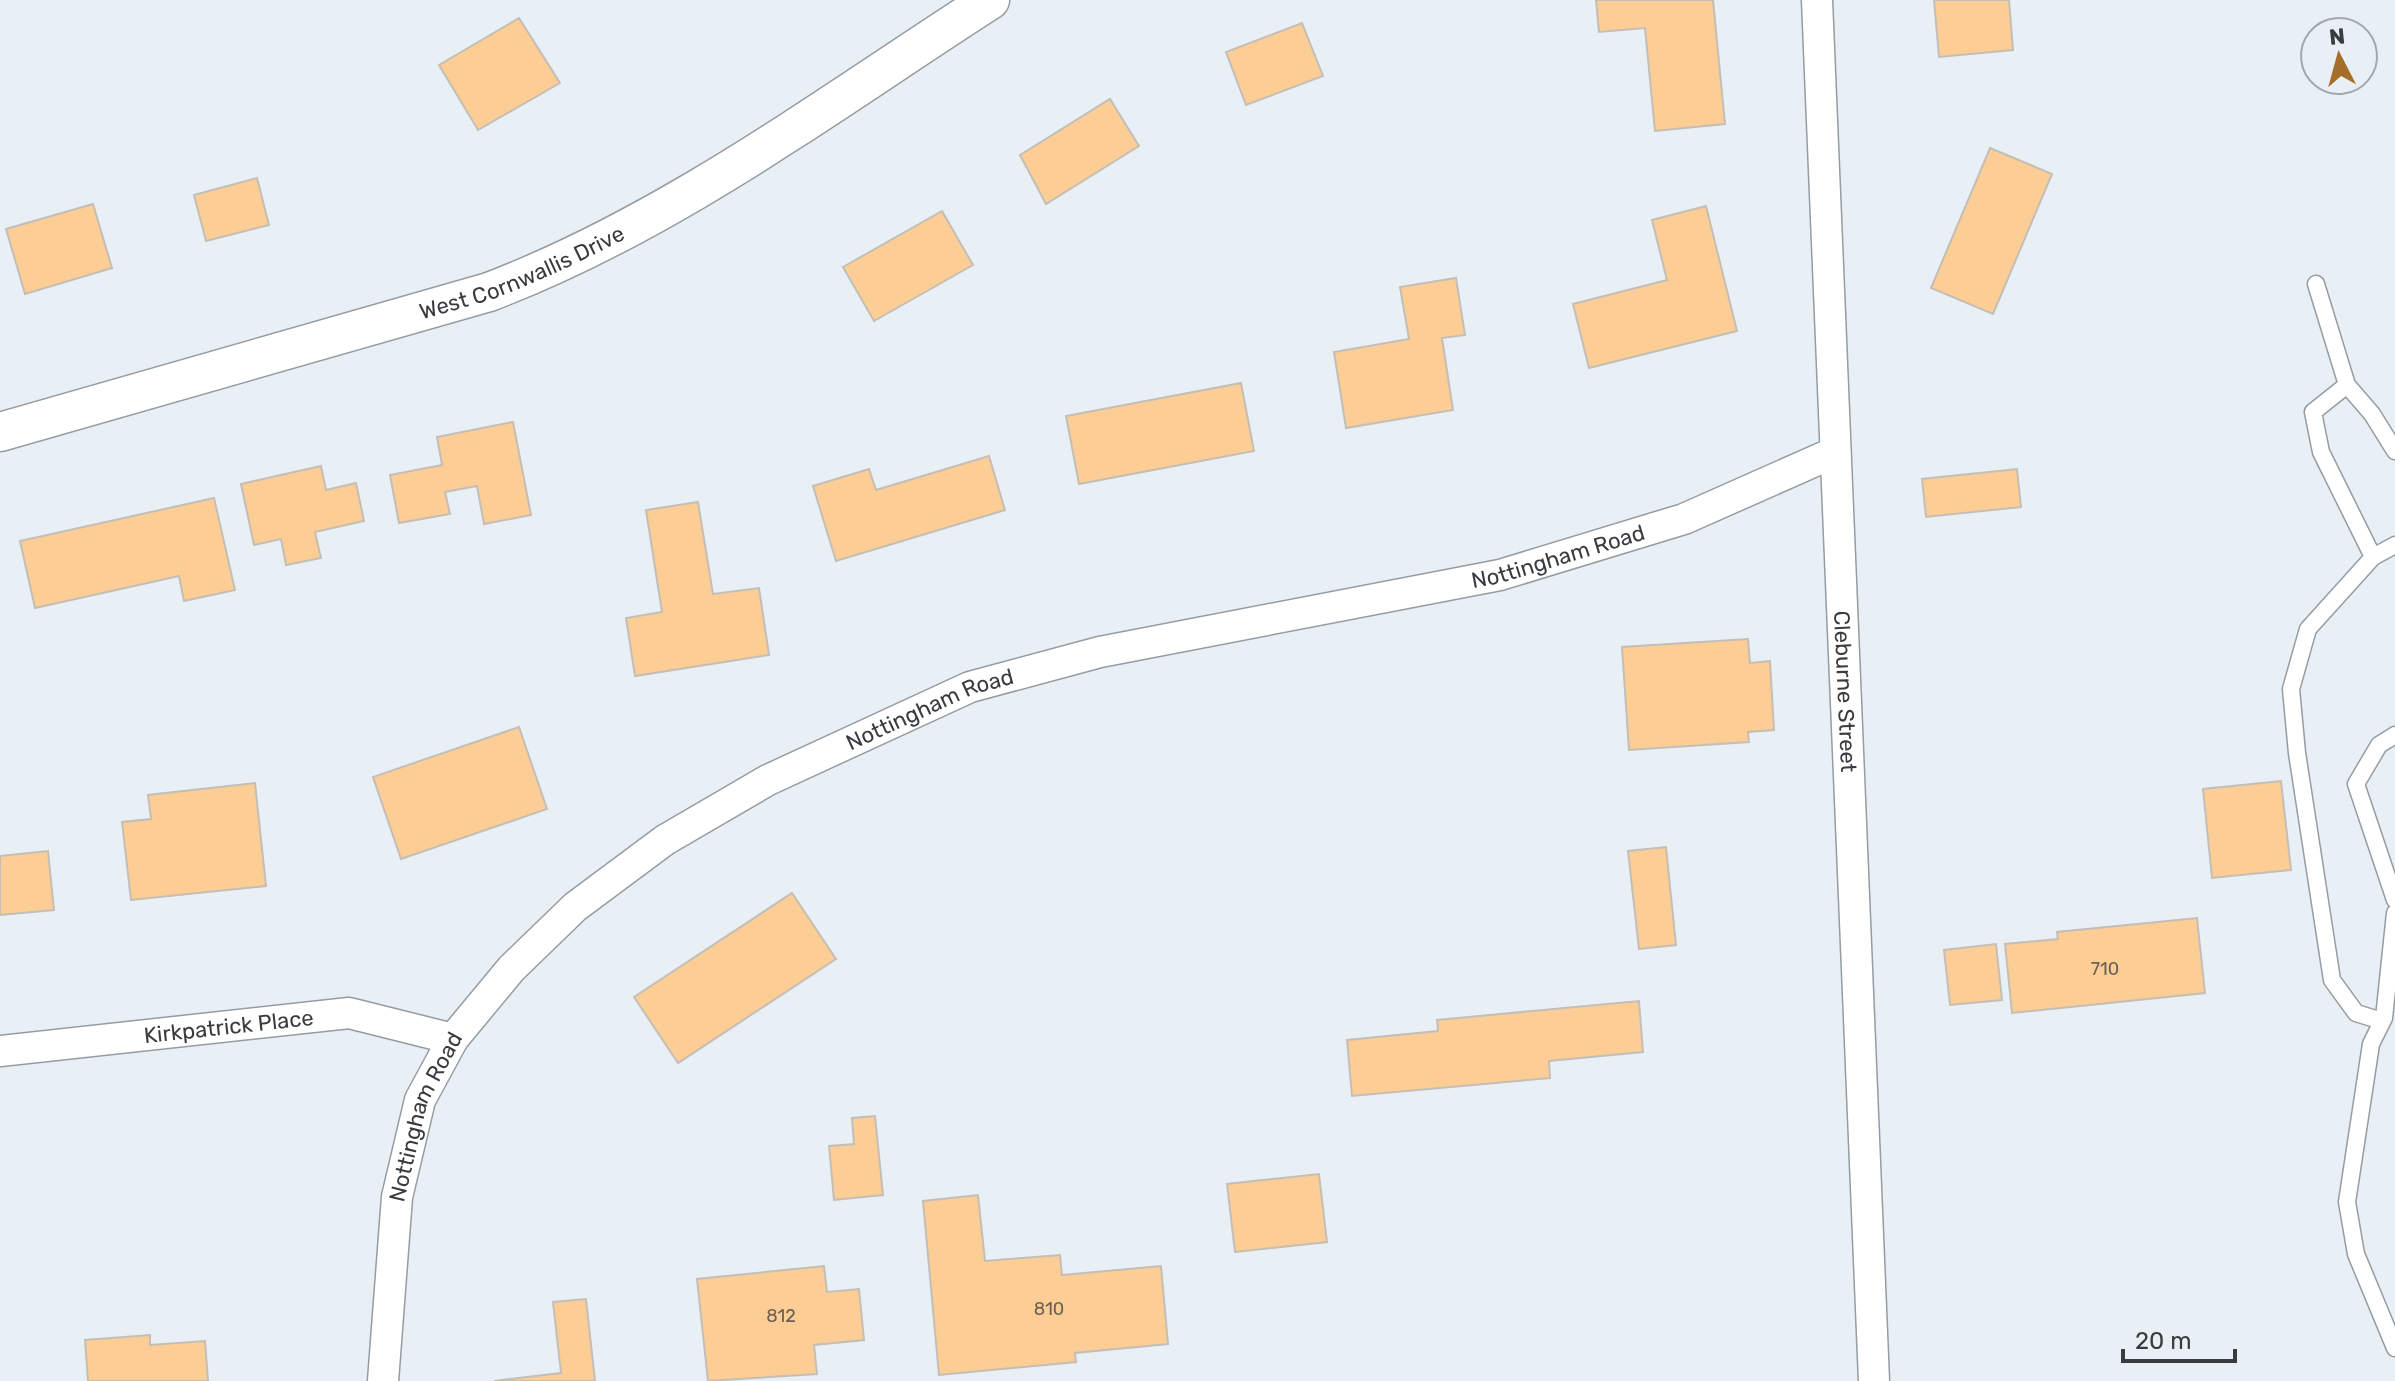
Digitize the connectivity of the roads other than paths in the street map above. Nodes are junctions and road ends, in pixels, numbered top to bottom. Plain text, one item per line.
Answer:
1 (990, 0) edge
2 (1817, 0) edge
3 (2316, 284) dead end
4 (2347, 385) junction
5 (0, 432) edge
6 (2395, 451) edge
7 (1833, 453) junction
8 (2395, 545) edge
9 (2373, 557) junction
10 (2395, 735) edge
11 (2395, 900) edge
12 (2395, 913) edge
13 (2382, 1021) junction
14 (453, 1039) junction
15 (0, 1051) edge
16 (2395, 1348) edge
17 (383, 1381) edge
18 (1874, 1381) edge

1 - 5 street, West Cornwallis Drive
2 - 7 street, Cleburne Street
3 - 4 lane
4 - 6 lane
4 - 9 lane
7 - 14 street, Nottingham Road
7 - 18 street, Cleburne Street
8 - 9 lane
9 - 13 lane
10 - 11 lane
12 - 13 lane
13 - 16 lane
14 - 15 street, Kirkpatrick Place
14 - 17 street, Nottingham Road

